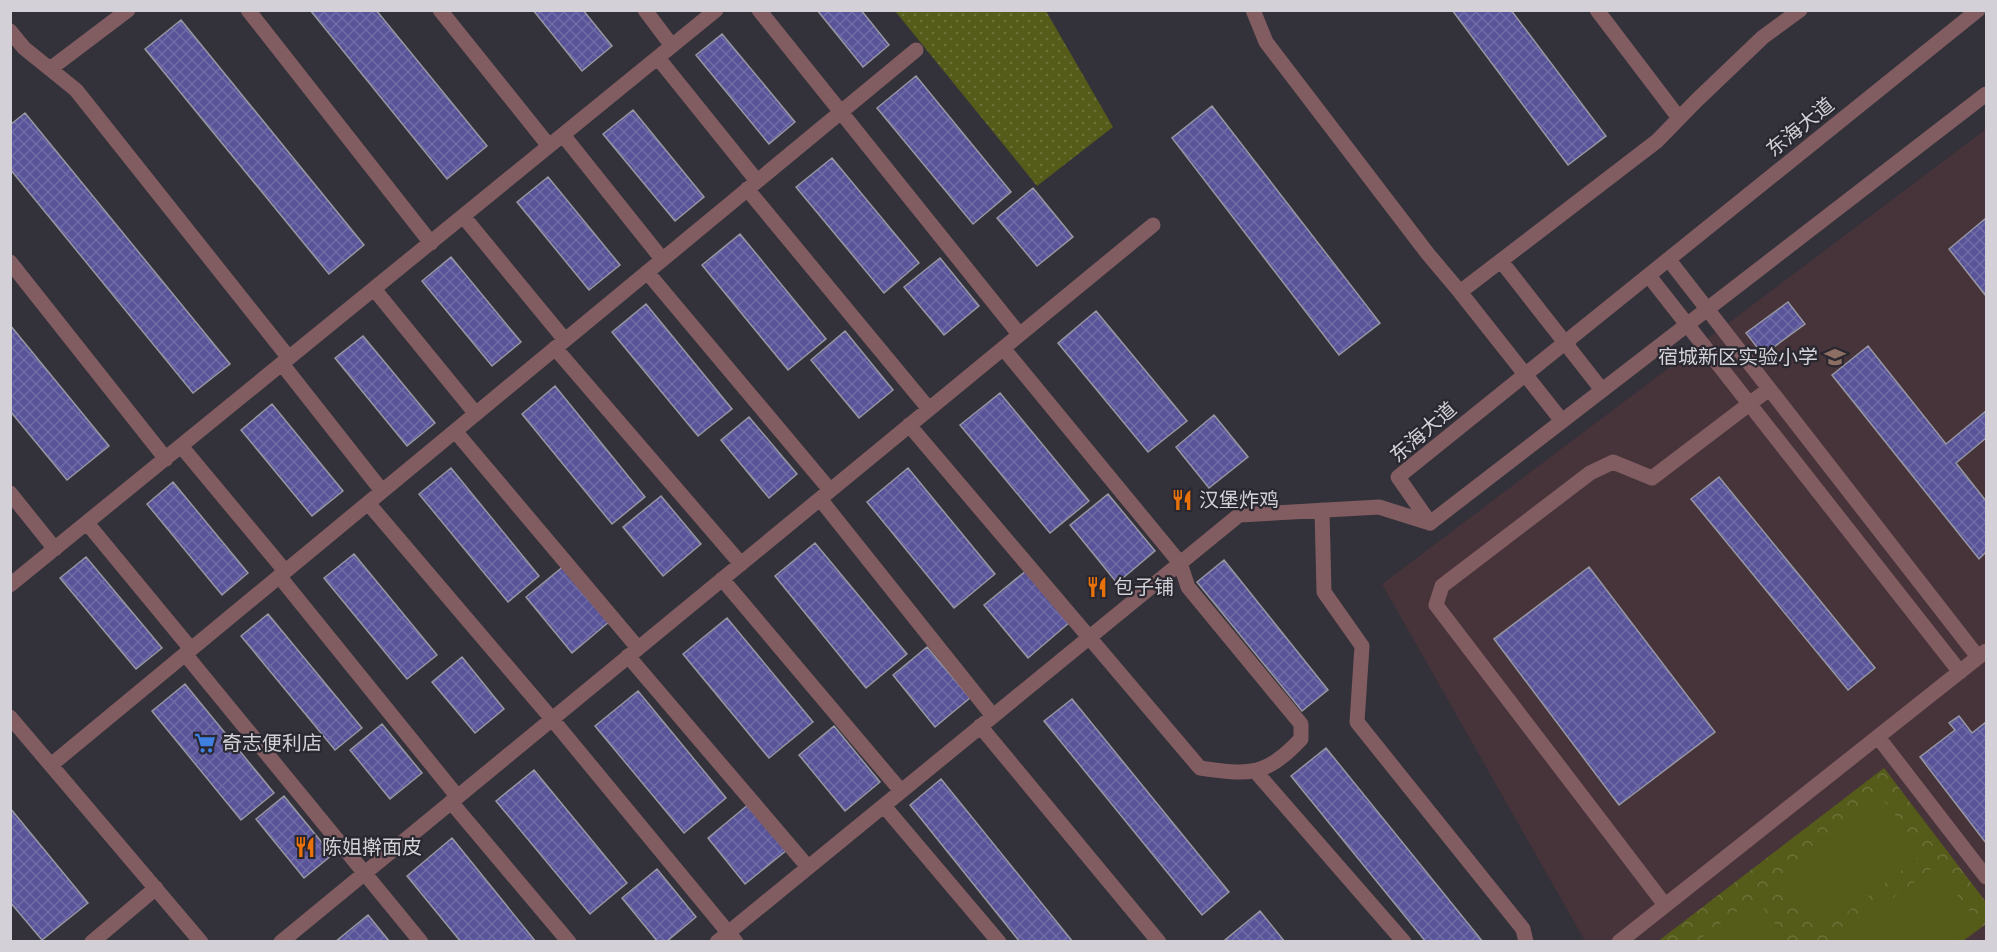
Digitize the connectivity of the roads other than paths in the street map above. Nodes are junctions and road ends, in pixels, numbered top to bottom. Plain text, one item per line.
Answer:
1 (128, 10) edge
2 (248, 10) edge
3 (440, 10) edge
4 (645, 10) edge
5 (716, 10) edge
6 (759, 10) edge
7 (1253, 10) edge
8 (1597, 10) edge
9 (1800, 10) edge
10 (1978, 10) edge
11 (10, 31) edge
12 (672, 46) junction
13 (916, 50) dead end
14 (658, 57) junction
15 (50, 69) junction
16 (1986, 94) edge
17 (841, 112) junction
18 (1679, 118) junction
19 (563, 135) junction
20 (549, 146) junction
21 (752, 185) junction
22 (463, 216) junction
23 (1153, 225) dead end
24 (431, 243) junction
25 (662, 259) junction
26 (1669, 260) junction
27 (1501, 261) junction
28 (10, 262) edge
29 (647, 272) junction
30 (1649, 276) junction
31 (374, 289) junction
32 (1460, 292) junction
33 (1707, 309) junction
34 (1687, 324) junction
35 (1019, 334) junction
36 (1565, 343) junction
37 (560, 344) junction
38 (1003, 348) junction
39 (285, 361) junction
40 (1525, 375) junction
41 (1769, 388) junction
42 (1602, 390) junction
43 (1749, 403) junction
44 (929, 409) junction
45 (476, 414) junction
46 (1562, 421) junction
47 (909, 425) junction
48 (455, 430) junction
49 (181, 446) junction
50 (166, 459) junction
51 (382, 491) junction
52 (10, 493) edge
53 (825, 494) junction
54 (368, 503) junction
55 (1322, 510) junction
56 (87, 523) junction
57 (1430, 523) junction
58 (55, 549) junction
59 (1180, 563) junction
60 (741, 564) junction
61 (282, 573) junction
62 (722, 579) junction
63 (10, 585) edge
64 (1090, 637) junction
65 (188, 652) junction
66 (633, 652) junction
67 (1982, 654) edge
68 (1960, 672) junction
69 (993, 716) junction
70 (10, 717) edge
71 (552, 719) junction
72 (980, 726) junction
73 (1878, 737) junction
74 (51, 765) junction
75 (1256, 772) junction
76 (901, 791) junction
77 (454, 799) junction
78 (884, 806) junction
79 (808, 867) junction
80 (364, 873) junction
81 (1986, 877) edge
82 (156, 888) junction
83 (1665, 905) junction
84 (728, 939) edge
85 (92, 942) edge
86 (201, 942) edge
87 (281, 942) edge
88 (420, 942) edge
89 (569, 942) edge
90 (999, 942) edge
91 (1159, 942) edge
92 (1404, 942) edge
93 (1526, 942) edge
94 (1619, 942) edge

1 - 15 street
2 - 24 street
3 - 20 street
4 - 12 street
5 - 12 street
6 - 17 street
7 - 32 street
8 - 18 street
9 - 18 street
10 - 26 street, 东海大道
11 - 15 street
12 - 14 street
13 - 17 street
14 - 19 street
14 - 21 street
15 - 39 street
16 - 33 street
17 - 21 street
17 - 35 street
18 - 27 street
19 - 20 street
19 - 25 street
20 - 22 street
21 - 25 street
21 - 44 street
22 - 24 street
22 - 37 street
23 - 35 street
24 - 31 street
25 - 29 street
26 - 30 street, 东海大道
26 - 33 street
27 - 32 street
27 - 36 street
28 - 50 street
29 - 37 street
29 - 53 street
30 - 34 street
30 - 36 street, 东海大道
31 - 39 street
31 - 45 street
32 - 40 street
33 - 34 street
33 - 41 street
34 - 42 street
34 - 43 street
35 - 38 street
36 - 40 street, 东海大道
36 - 42 street
37 - 45 street
37 - 60 street
38 - 44 street
38 - 59 street
39 - 49 street
39 - 51 street
40 - 46 street
40 - 57 street, 东海大道
41 - 43 street
41 - 67 street
42 - 46 street
43 - 68 street
43 - 83 street
44 - 47 street
45 - 48 street
46 - 57 street
47 - 53 street
47 - 64 street
48 - 51 street
48 - 66 street
49 - 50 street
49 - 61 street
50 - 56 street
51 - 54 street
52 - 58 street
53 - 60 street
53 - 69 street
54 - 61 street
54 - 71 street
55 - 57 street
55 - 59 street
55 - 93 street
56 - 58 street
56 - 65 street
58 - 63 street
59 - 64 street
59 - 75 street
60 - 62 street
61 - 65 street
61 - 77 street
62 - 66 street
62 - 76 street
64 - 69 street
64 - 75 street
65 - 74 street
65 - 80 street
66 - 71 street
66 - 79 street
67 - 68 street
68 - 73 street
69 - 72 street
70 - 74 street
71 - 77 street
71 - 84 street
72 - 76 street
72 - 91 street
73 - 81 street
73 - 83 street
74 - 82 street
75 - 92 street
76 - 78 street
77 - 80 street
77 - 89 street
78 - 79 street
78 - 90 street
79 - 84 street
80 - 87 street
80 - 88 street
82 - 85 street
82 - 86 street
83 - 94 street

